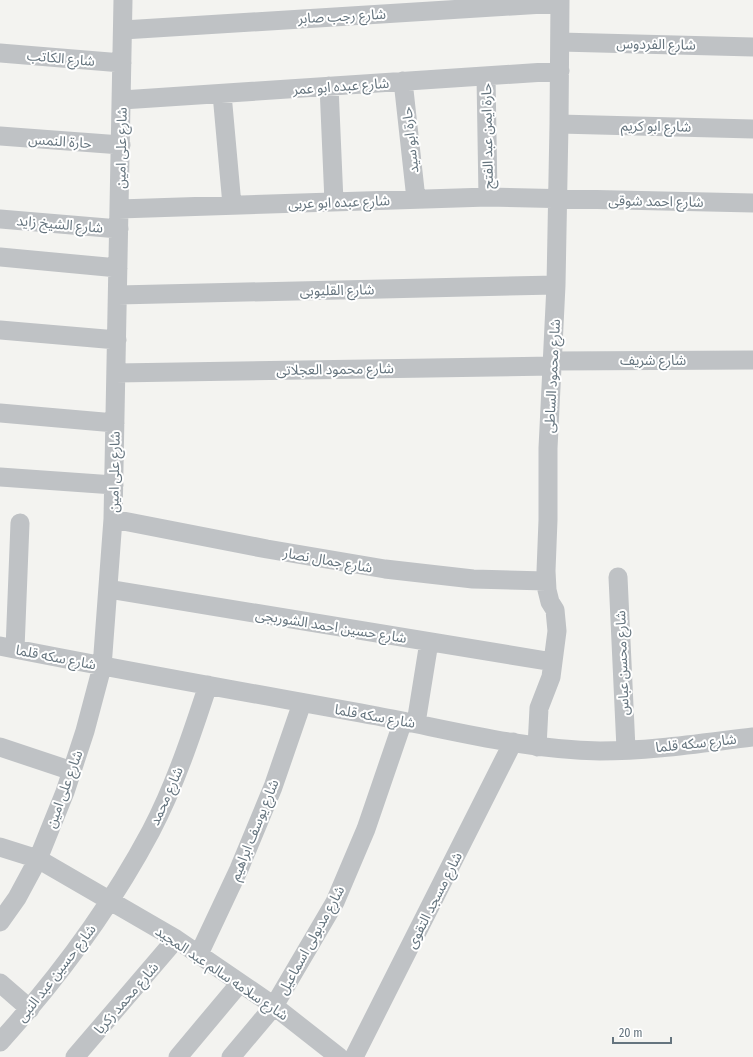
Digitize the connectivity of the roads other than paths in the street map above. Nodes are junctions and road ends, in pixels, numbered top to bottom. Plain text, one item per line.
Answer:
1 (124, 0) edge
2 (560, 2) edge
3 (123, 30) junction
4 (560, 42) junction
5 (753, 47) edge
6 (0, 53) edge
7 (122, 62) junction
8 (560, 71) junction
9 (486, 76) junction
10 (403, 81) junction
11 (328, 86) junction
12 (222, 94) junction
13 (122, 100) junction
14 (559, 124) junction
15 (753, 129) edge
16 (0, 136) edge
17 (121, 145) junction
18 (488, 197) junction
19 (558, 199) junction
20 (416, 200) junction
21 (334, 202) junction
22 (753, 203) edge
23 (232, 205) junction
24 (120, 209) junction
25 (0, 219) edge
26 (119, 229) junction
27 (0, 257) edge
28 (118, 268) junction
29 (556, 285) junction
30 (118, 295) junction
31 (0, 330) edge
32 (117, 340) junction
33 (753, 360) edge
34 (553, 363) junction
35 (116, 373) junction
36 (0, 413) edge
37 (115, 423) junction
38 (0, 477) edge
39 (114, 485) junction
40 (113, 519) junction
41 (20, 523) dead end
42 (618, 577) dead end
43 (546, 581) junction
44 (108, 589) junction
45 (428, 642) junction
46 (8, 647) edge
47 (553, 662) junction
48 (102, 667) junction
49 (208, 685) junction
50 (302, 703) junction
51 (410, 722) junction
52 (753, 737) edge
53 (514, 742) junction
54 (0, 747) edge
55 (537, 747) junction
56 (626, 749) junction
57 (72, 771) junction
58 (0, 847) edge
59 (38, 860) junction
60 (110, 901) junction
61 (0, 922) edge
62 (176, 939) junction
63 (199, 954) junction
64 (0, 983) edge
65 (240, 983) junction
66 (274, 1006) junction
67 (30, 1009) junction
68 (0, 1042) edge
69 (75, 1057) edge
70 (178, 1057) edge
71 (231, 1057) edge
72 (339, 1057) edge
73 (354, 1057) edge

1 - 3 street, شارع على امين
2 - 3 street, شارع رجب صابر
2 - 4 street, شارع محمود الساطى
3 - 7 street, شارع على امين
4 - 5 street, شارع الفردوس
4 - 8 street, شارع محمود الساطى
6 - 7 street, شارع الكاتب
7 - 13 street, شارع على امين
8 - 9 street, شارع عبده ابو عمر
8 - 14 street, شارع محمود الساطى
9 - 10 street, شارع عبده ابو عمر
9 - 18 street, حارة ايمن عبد الفتح
10 - 11 street, شارع عبده ابو عمر
10 - 20 street, حارة ابو سيد
11 - 12 street, شارع عبده ابو عمر
11 - 21 street
12 - 13 street, شارع عبده ابو عمر
12 - 23 street
13 - 17 street, شارع على امين
14 - 15 street, شارع ابو كريم
14 - 19 street, شارع محمود الساطى
16 - 17 street, حارة النمس
17 - 24 street, شارع على امين
18 - 19 street, شارع عبده ابو عربى
18 - 20 street, شارع عبده ابو عربى
19 - 22 street, شارع احمد شوقى
19 - 29 street, شارع محمود الساطى
20 - 21 street, شارع عبده ابو عربى
21 - 23 street, شارع عبده ابو عربى
23 - 24 street, شارع عبده ابو عربى
24 - 26 street, شارع على امين
25 - 26 street, شارع الشيخ زايد
26 - 28 street, شارع على امين
27 - 28 street
28 - 30 street, شارع على امين
29 - 30 street, شارع القليوبى
29 - 34 street, شارع محمود الساطى
30 - 32 street, شارع على امين
31 - 32 street
32 - 35 street, شارع على امين
33 - 34 street, شارع شريف
34 - 35 street, شارع محمود العجلاتى
34 - 43 street, شارع محمود الساطى
35 - 37 street, شارع على امين
36 - 37 street
37 - 39 street, شارع على امين
38 - 39 street
39 - 40 street, شارع على امين
40 - 43 street, شارع جمال نصار
40 - 44 street, شارع على امين
41 - 46 street
42 - 56 street, شارع محسن عباس
43 - 47 street, شارع محمود الساطى
44 - 45 street, شارع حسين احمد الشوربجى
44 - 48 street, شارع على امين
45 - 47 street, شارع حسين احمد الشوربجى
45 - 51 street, شارع مدبولى اسماعيل
46 - 48 street, شارع سكه قلما
47 - 55 street, شارع محمود الساطى
48 - 49 street, شارع سكه قلما
48 - 57 street, شارع على امين
49 - 50 street, شارع سكه قلما
49 - 60 street, شارع محمد
50 - 51 street, شارع سكه قلما
50 - 63 street, شارع يوسف ابراهيم
51 - 53 street, شارع سكه قلما
51 - 66 street, شارع مدبولى اسماعيل
52 - 56 street, شارع سكه قلما
53 - 55 street, شارع سكه قلما
53 - 73 street, شارع مسجد التقوى
54 - 57 street
55 - 56 street, شارع سكه قلما
57 - 59 street, شارع على امين
58 - 59 street, شارع سلامه سالم عبد المجيد
59 - 60 street, شارع سلامه سالم عبد المجيد
59 - 61 street, شارع على امين
60 - 62 street, شارع سلامه سالم عبد المجيد
60 - 67 street, شارع حسين عبد النبى
62 - 63 street, شارع سلامه سالم عبد المجيد
62 - 69 street, شارع محمد زكريا
63 - 65 street, شارع سلامه سالم عبد المجيد
64 - 67 street
65 - 66 street, شارع سلامه سالم عبد المجيد
65 - 70 street
66 - 71 street, شارع مدبولى اسماعيل
66 - 72 street, شارع سلامه سالم عبد المجيد
67 - 68 street, شارع حسين عبد النبى

